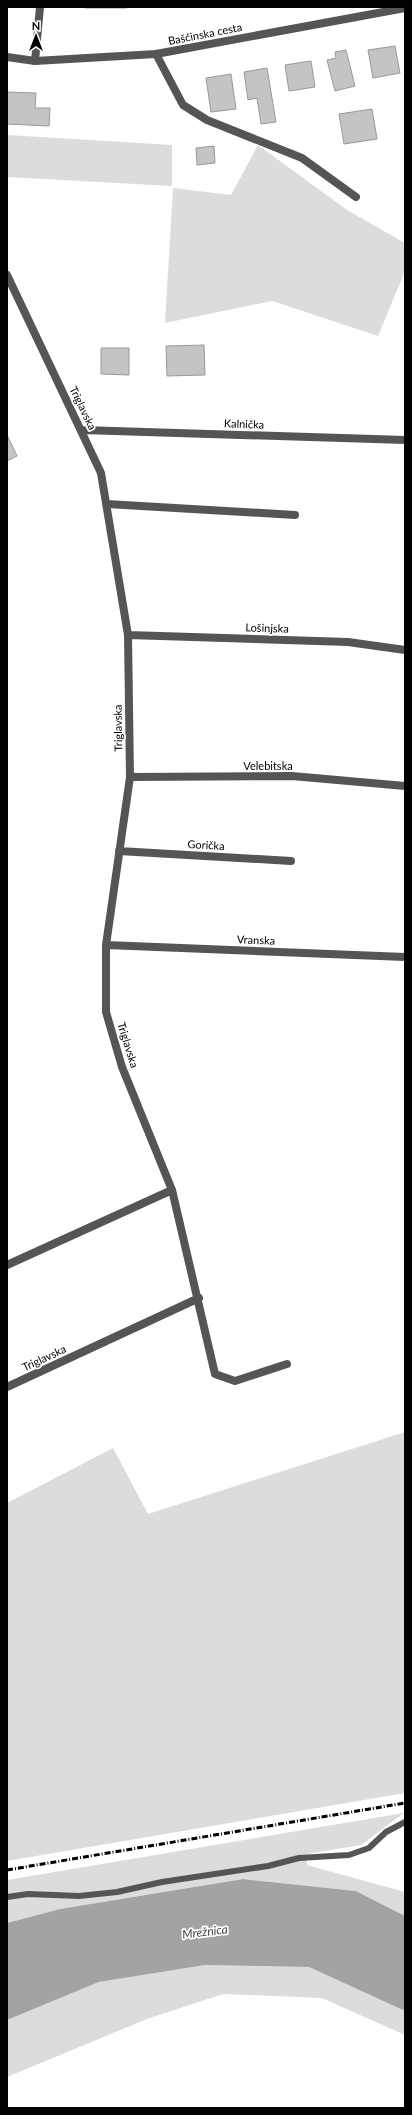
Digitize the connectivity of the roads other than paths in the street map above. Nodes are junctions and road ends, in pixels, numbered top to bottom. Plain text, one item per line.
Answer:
1 (40, 7) edge
2 (405, 8) edge
3 (156, 54) junction
4 (7, 57) edge
5 (36, 61) junction
6 (356, 196) dead end
7 (7, 275) edge
8 (82, 430) junction
9 (405, 440) edge
10 (106, 504) junction
11 (295, 515) dead end
12 (128, 635) junction
13 (405, 650) edge
14 (130, 777) junction
15 (405, 786) edge
16 (119, 851) junction
17 (291, 861) dead end
18 (106, 945) junction
19 (405, 957) edge
20 (172, 1190) junction
21 (7, 1265) edge
22 (199, 1298) junction
23 (287, 1364) dead end
24 (7, 1387) edge
25 (405, 1822) edge
26 (7, 1897) edge

1 - 5 street
2 - 3 street, Bašćinska cesta
3 - 5 street, Bašćinska cesta
3 - 6 street
4 - 5 street, Bašćinska cesta
7 - 8 street, Triglavska
8 - 9 street, Kalnička
8 - 10 street, Triglavska
10 - 11 street
10 - 12 street, Triglavska
12 - 13 street, Lošinjska
12 - 14 street, Triglavska
14 - 15 street, Velebitska
14 - 16 street, Triglavska
16 - 17 street, Gorička
16 - 18 street, Triglavska
18 - 19 street, Vranska
18 - 20 street, Triglavska
20 - 21 street
20 - 22 street, Triglavska
22 - 23 street, Triglavska
22 - 24 street, Triglavska
25 - 26 lane

